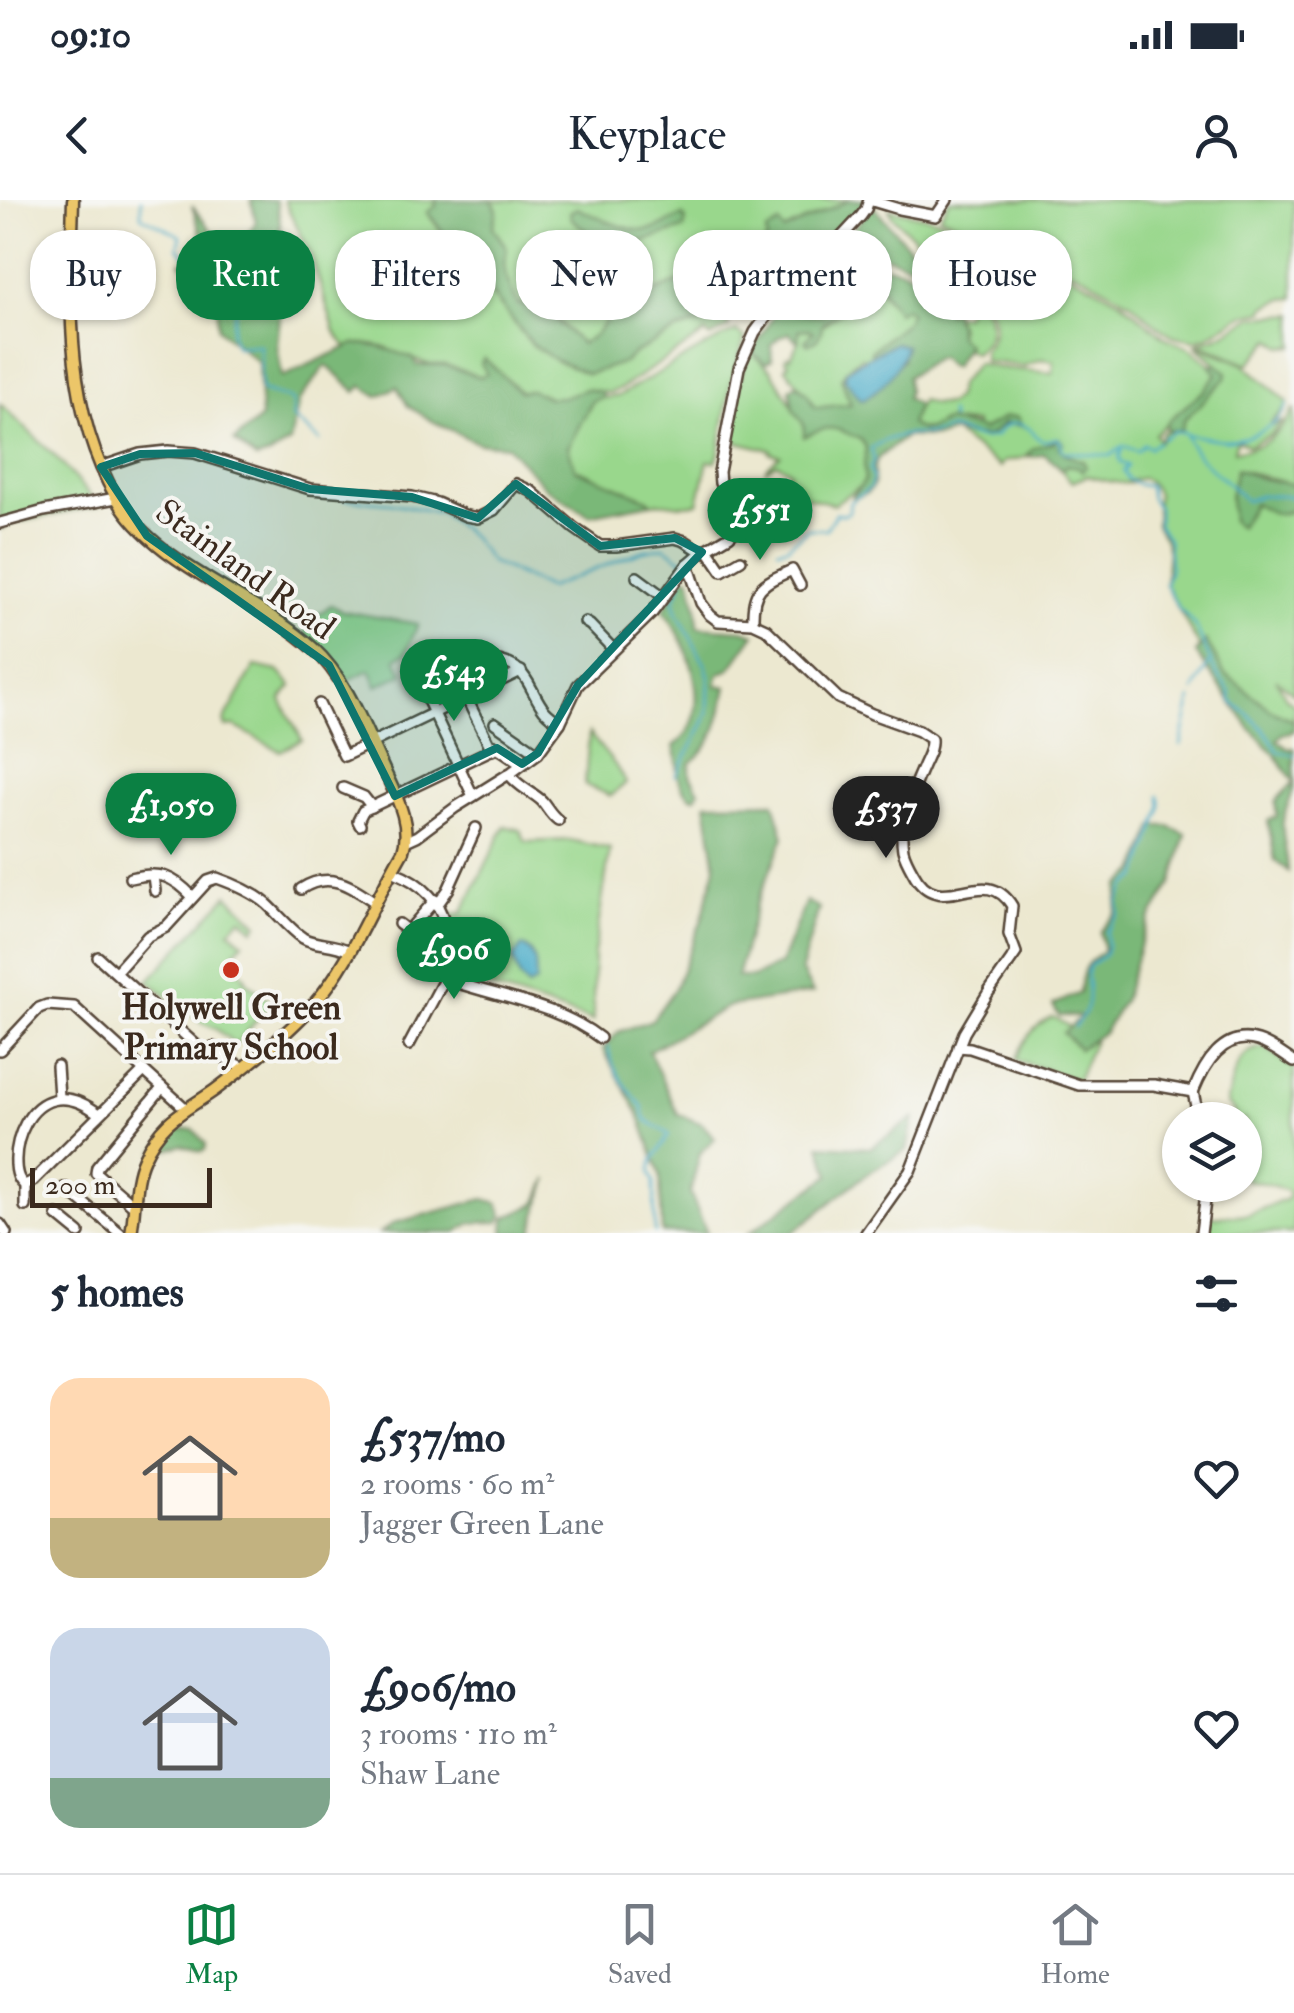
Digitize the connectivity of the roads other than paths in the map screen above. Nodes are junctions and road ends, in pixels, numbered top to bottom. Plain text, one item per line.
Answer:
1 (74, 200) edge
2 (869, 200) edge
3 (947, 200) edge
4 (100, 467) junction
5 (116, 498) junction
6 (0, 523) edge
7 (705, 550) junction
8 (741, 560) dead end
9 (685, 568) junction
10 (722, 571) junction
11 (636, 577) dead end
12 (729, 582) dead end
13 (800, 586) dead end
14 (664, 596) junction
15 (585, 622) dead end
16 (753, 622) junction
17 (613, 649) junction
18 (452, 656) dead end
19 (524, 673) junction
20 (424, 694) junction
21 (466, 697) junction
22 (318, 704) dead end
23 (433, 713) junction
24 (560, 723) junction
25 (496, 724) dead end
26 (371, 742) junction
27 (492, 746) junction
28 (538, 752) junction
29 (522, 764) junction
30 (458, 766) junction
31 (510, 774) junction
32 (344, 788) dead end
33 (396, 796) junction
34 (472, 796) junction
35 (368, 809) junction
36 (558, 820) dead end
37 (360, 824) dead end
38 (476, 828) dead end
39 (406, 841) junction
40 (392, 871) junction
41 (153, 876) junction
42 (130, 878) dead end
43 (301, 889) dead end
44 (155, 891) dead end
45 (193, 896) junction
46 (436, 902) junction
47 (376, 903) junction
48 (399, 924) dead end
49 (464, 948) dead end
50 (349, 951) junction
51 (98, 957) dead end
52 (446, 967) junction
53 (116, 972) junction
54 (600, 1038) dead end
55 (194, 1039) dead end
56 (409, 1045) dead end
57 (213, 1047) dead end
58 (958, 1047) junction
59 (0, 1050) edge
60 (1294, 1062) edge
61 (57, 1066) dead end
62 (243, 1067) junction
63 (143, 1072) junction
64 (162, 1088) junction
65 (1193, 1092) junction
66 (59, 1097) junction
67 (1195, 1102) edge
68 (185, 1108) junction
69 (99, 1114) junction
70 (8, 1136) dead end
71 (4, 1154) dead end
72 (26, 1184) junction
73 (65, 1188) dead end
74 (1206, 1202) edge
75 (25, 1206) dead end
76 (134, 1206) junction
77 (57, 1215) dead end
78 (0, 1224) edge
79 (6, 1233) edge
80 (79, 1233) edge
81 (120, 1233) edge
82 (131, 1233) edge
83 (866, 1233) edge
84 (1201, 1233) edge

1 - 4 main road, Stainland Road
2 - 3 street
2 - 7 street
4 - 5 main road, Stainland Road
4 - 7 street
5 - 6 street
5 - 26 main road, Stainland Road
7 - 9 street
7 - 10 street
8 - 10 street
9 - 14 street
9 - 16 street
10 - 12 street
11 - 14 street
13 - 16 street
14 - 17 street
15 - 17 street
16 - 58 street
17 - 24 street
18 - 20 street
19 - 20 street
19 - 21 street
19 - 24 street
20 - 23 street
21 - 23 street
21 - 27 street
22 - 26 street
23 - 26 street
23 - 30 street
24 - 28 street
25 - 28 street
26 - 33 main road, Stainland Road
27 - 29 street
27 - 30 street
28 - 29 street
29 - 31 street
30 - 33 street
30 - 34 street
31 - 34 street
31 - 36 street
32 - 35 street
33 - 35 street
33 - 39 main road, Stainland Road
34 - 39 street
35 - 37 street
38 - 46 street
39 - 40 main road
40 - 46 street
40 - 47 main road
41 - 42 street
41 - 44 street
41 - 45 street
43 - 47 street
45 - 50 street
45 - 53 street
46 - 48 street
46 - 52 street
47 - 50 main road
49 - 52 street
50 - 62 main road
51 - 53 street
52 - 54 street
52 - 56 street
53 - 55 street
57 - 62 street
58 - 65 street
58 - 83 street
59 - 63 street
60 - 65 street
61 - 66 street
62 - 68 main road
63 - 64 street
63 - 69 street
64 - 68 street
64 - 76 street
65 - 67 street
66 - 69 street
66 - 70 street
68 - 76 main road
69 - 72 street
71 - 72 street
72 - 75 street
73 - 81 street
74 - 84 street
76 - 82 main road
77 - 80 street
78 - 79 street

